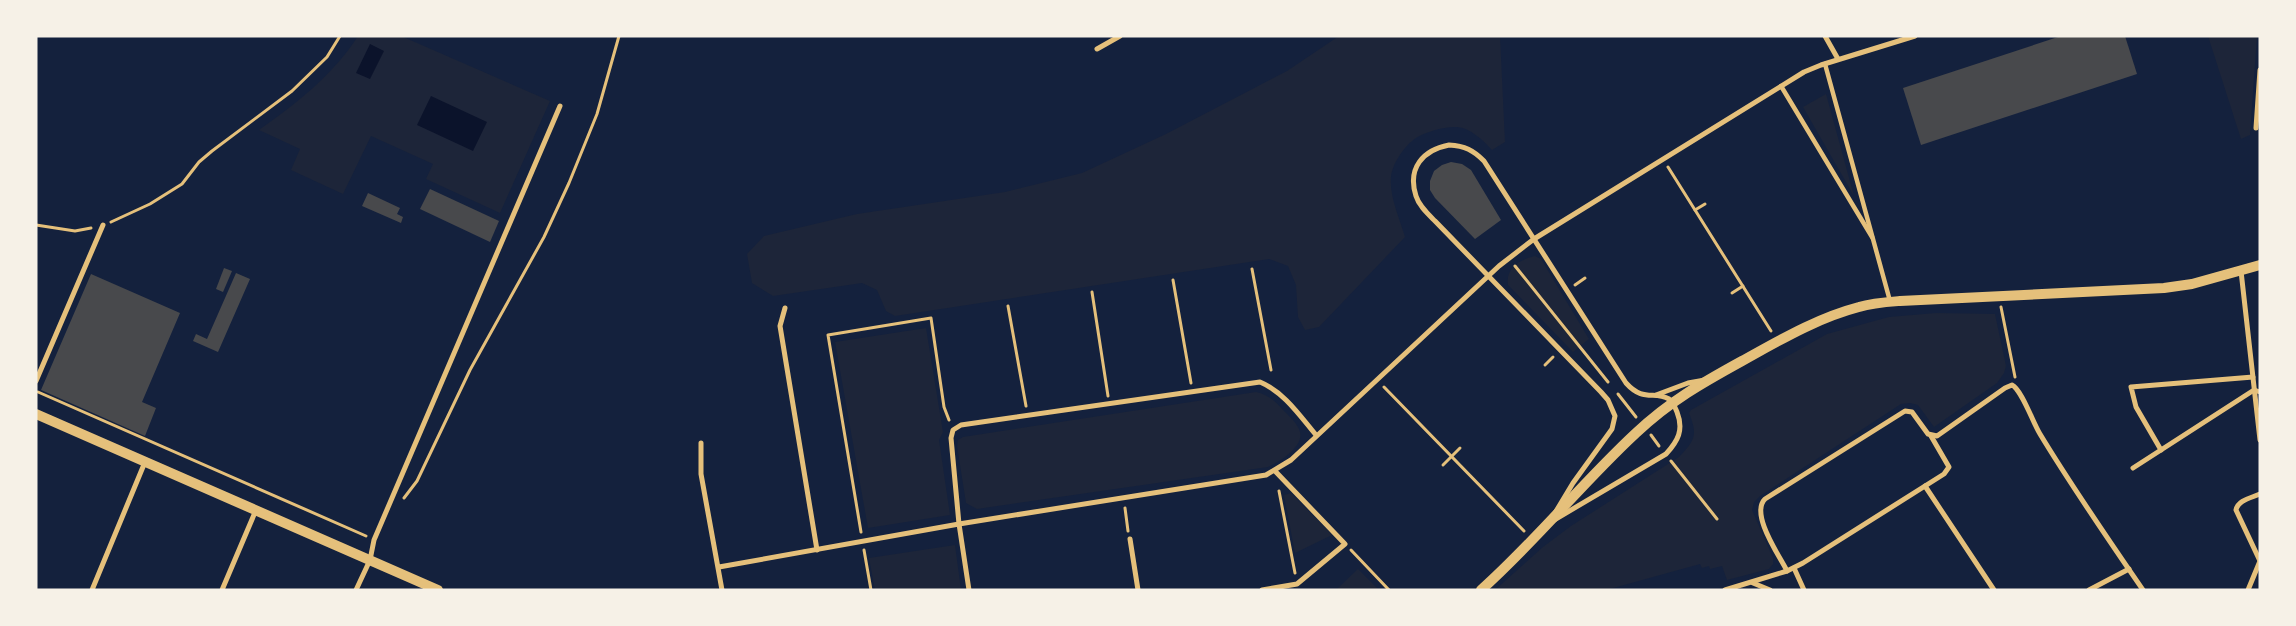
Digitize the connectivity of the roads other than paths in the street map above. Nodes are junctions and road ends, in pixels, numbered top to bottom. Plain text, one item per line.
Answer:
1 (1120, 36) edge
2 (1825, 36) edge
3 (1915, 36) edge
4 (1097, 49) dead end
5 (1838, 60) junction
6 (1825, 64) junction
7 (2260, 70) edge
8 (1781, 86) junction
9 (560, 106) dead end
10 (2256, 128) dead end
11 (103, 225) road end
12 (1534, 239) junction
13 (1875, 243) junction
14 (2260, 265) edge
15 (2241, 271) junction
16 (1489, 276) junction
17 (1890, 302) junction
18 (785, 308) dead end
19 (2253, 377) junction
20 (1708, 379) junction
21 (36, 381) edge
22 (2257, 391) edge
23 (1650, 396) junction
24 (1672, 402) junction
25 (37, 415) edge
26 (1316, 435) junction
27 (1931, 436) junction
28 (2260, 440) edge
29 (701, 443) dead end
30 (2161, 450) junction
31 (146, 462) junction
32 (2133, 468) dead end
33 (1275, 471) junction
34 (1924, 486) junction
35 (2260, 494) edge
36 (256, 510) junction
37 (1549, 523) junction
38 (959, 524) junction
39 (1130, 539) road end
40 (817, 550) junction
41 (370, 560) junction
42 (2260, 560) edge
43 (718, 567) junction
44 (1794, 568) junction
45 (2129, 569) junction
46 (1787, 571) junction
47 (1753, 582) junction
48 (1298, 587) edge
49 (92, 590) edge
50 (222, 590) edge
51 (356, 590) edge
52 (438, 590) edge
53 (722, 590) edge
54 (969, 590) edge
55 (1138, 590) edge
56 (1262, 590) edge
57 (1481, 590) edge
58 (1725, 590) edge
59 (1770, 590) edge
60 (1804, 590) edge
61 (1994, 590) edge
62 (2089, 590) edge
63 (2143, 590) edge
64 (2248, 590) edge

1 - 4 street
2 - 5 street
3 - 5 street
5 - 6 street
6 - 8 street
6 - 13 street
7 - 10 street
8 - 12 street
8 - 13 street
9 - 41 street
11 - 21 street
12 - 16 street
12 - 16 street
12 - 23 street
13 - 17 street
14 - 15 main road
15 - 17 main road
15 - 19 street
16 - 26 street
16 - 37 street
17 - 20 main road
18 - 40 street
19 - 22 street
19 - 30 street
20 - 23 street
20 - 24 main road
22 - 28 street
22 - 30 street
23 - 24 street
24 - 37 main road
24 - 37 street
25 - 31 main road
26 - 33 street
26 - 38 street
27 - 34 street
27 - 45 street
27 - 46 street
29 - 43 street
30 - 32 street
31 - 36 main road
31 - 49 street
33 - 38 street
33 - 48 street
34 - 44 street
34 - 61 street
35 - 42 street
36 - 41 main road
36 - 50 street
37 - 57 main road
38 - 40 street
38 - 54 street
39 - 55 street
40 - 43 street
41 - 51 street
41 - 52 main road
42 - 64 street
43 - 53 street
44 - 46 street
44 - 60 street
45 - 62 street
45 - 63 street
46 - 47 street
47 - 58 street
47 - 59 street
48 - 56 street

